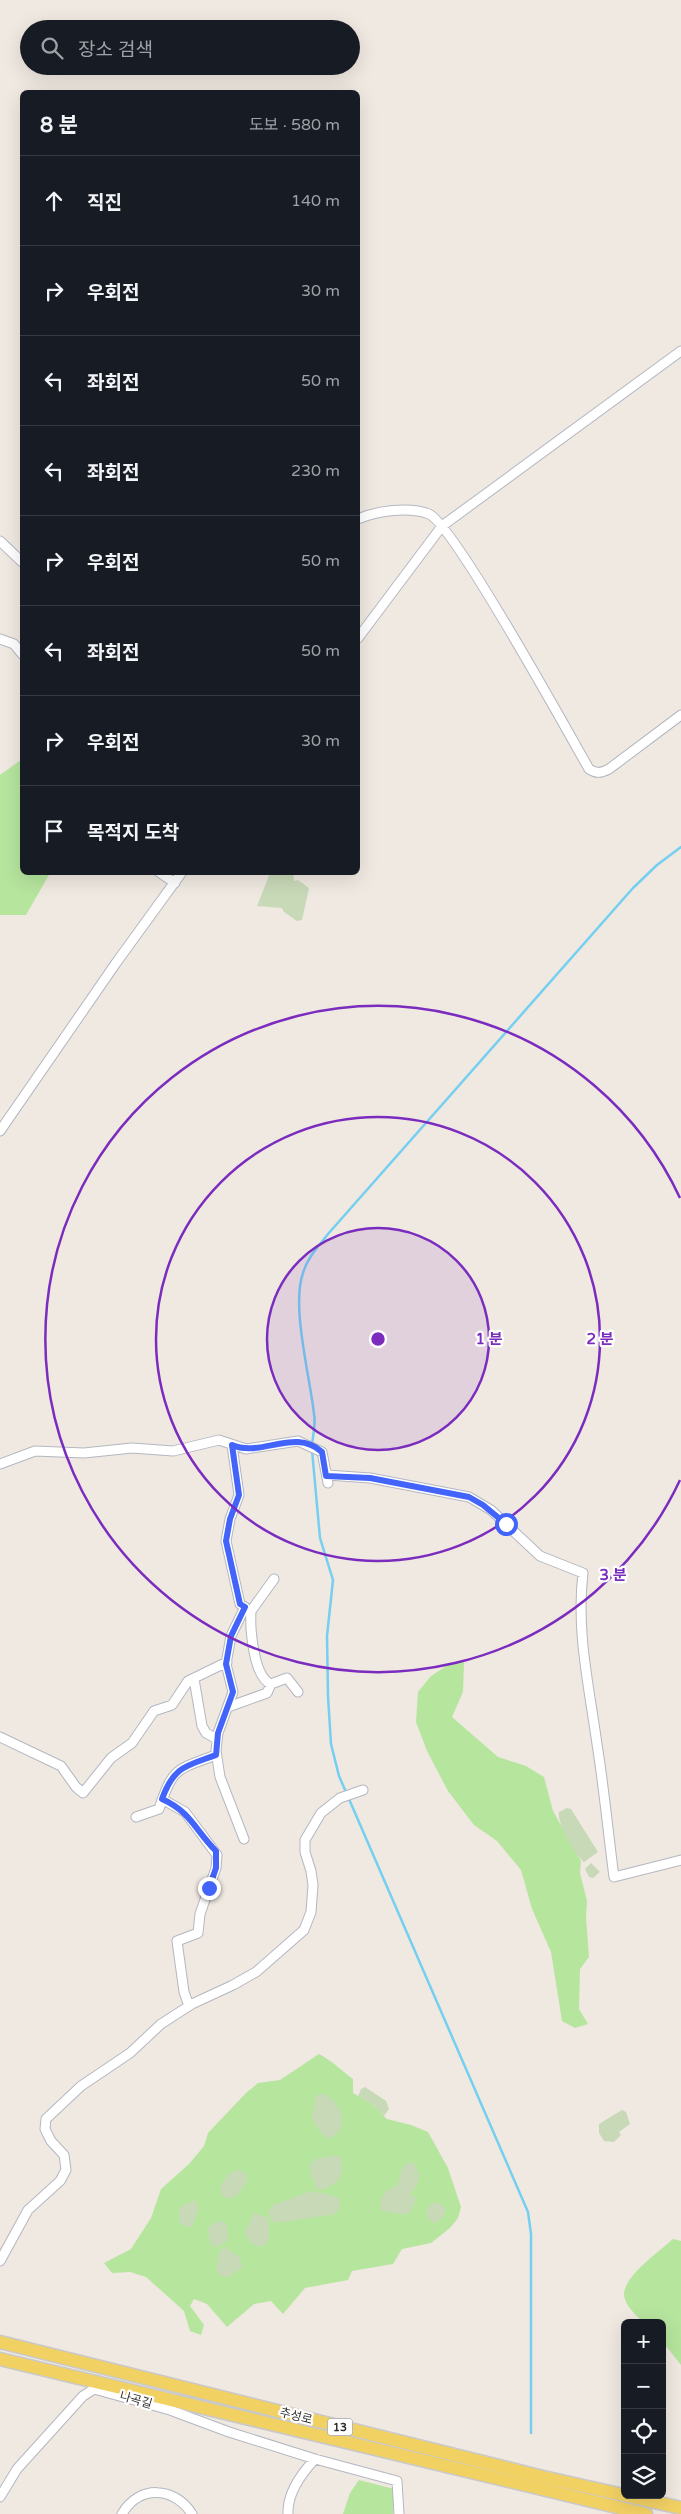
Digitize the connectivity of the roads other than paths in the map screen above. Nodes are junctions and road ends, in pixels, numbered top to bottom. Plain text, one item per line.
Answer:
1 (681, 351) edge
2 (360, 519) edge
3 (442, 526) junction
4 (0, 541) edge
5 (20, 560) edge
6 (360, 635) edge
7 (0, 639) edge
8 (20, 652) edge
9 (681, 715) edge
10 (162, 875) edge
11 (180, 875) edge
12 (174, 883) junction
13 (0, 1131) edge
14 (232, 1445) junction
15 (0, 1464) edge
16 (274, 1579) dead end
17 (248, 1609) junction
18 (227, 1662) junction
19 (194, 1679) junction
20 (271, 1684) junction
21 (298, 1692) dead end
22 (228, 1707) junction
23 (0, 1738) edge
24 (217, 1739) junction
25 (216, 1755) junction
26 (360, 1792) dead end
27 (162, 1799) junction
28 (136, 1817) dead end
29 (244, 1839) dead end
30 (681, 1860) edge
31 (189, 2006) junction
32 (0, 2261) edge
33 (0, 2342) edge
34 (0, 2359) edge
35 (315, 2459) junction
36 (0, 2497) edge
37 (681, 2508) edge
38 (122, 2514) edge
39 (192, 2514) edge
40 (288, 2514) edge
41 (399, 2514) edge
42 (646, 2514) edge

1 - 3 street
2 - 3 street
3 - 6 street
3 - 9 street
4 - 5 street
7 - 8 street
10 - 12 street
11 - 12 street
12 - 13 street
14 - 15 street
14 - 17 street
14 - 30 street
16 - 17 street
17 - 18 street
17 - 20 street
18 - 19 street
18 - 22 street
19 - 23 street
19 - 24 street
20 - 21 street
20 - 22 street
22 - 24 street
24 - 25 street
25 - 27 street
25 - 29 street
26 - 31 street
27 - 28 street
27 - 31 street
31 - 32 street
33 - 37 main road, 추성로 / 13
34 - 42 main road, 추성로 / 13
35 - 36 street, 나곡길
35 - 40 street
35 - 41 street, 나곡길
38 - 39 street

